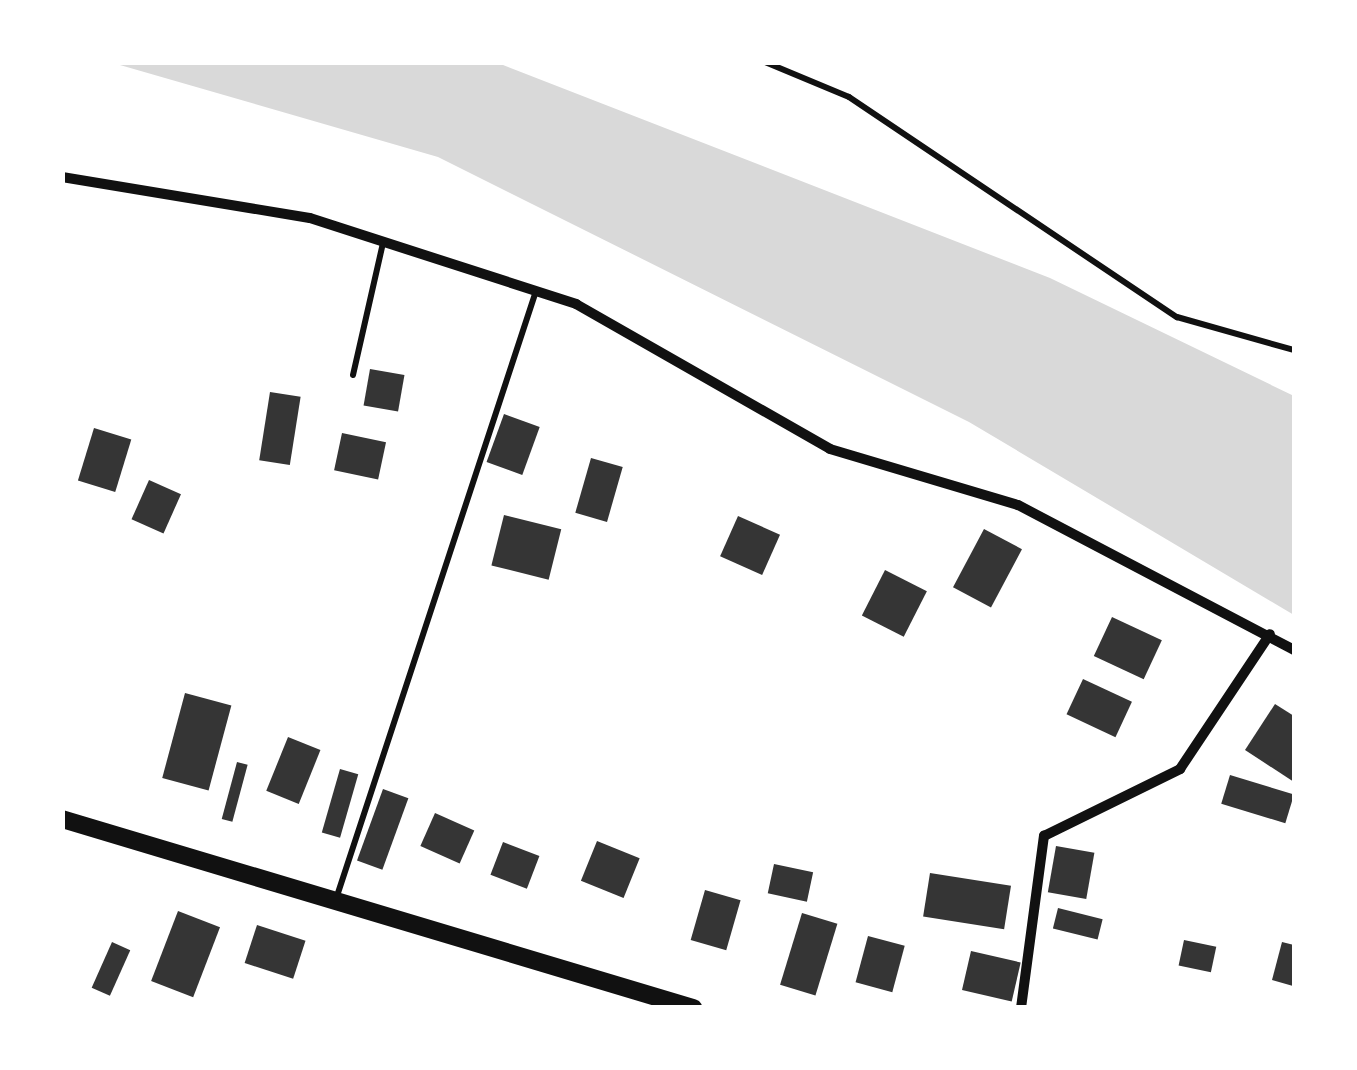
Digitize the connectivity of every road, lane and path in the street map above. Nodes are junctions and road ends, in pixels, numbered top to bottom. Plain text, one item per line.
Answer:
1 (765, 62) edge
2 (62, 177) edge
3 (384, 242) junction
4 (536, 291) junction
5 (1294, 350) edge
6 (352, 375) dead end
7 (1270, 634) junction
8 (1294, 650) edge
9 (62, 819) edge
10 (334, 905) junction
11 (693, 1008) edge
12 (1020, 1008) edge

1 - 5 lane
2 - 3 street
3 - 4 street
3 - 6 lane
4 - 7 street
4 - 10 lane
7 - 8 street
7 - 12 street
9 - 10 main road
10 - 11 main road

